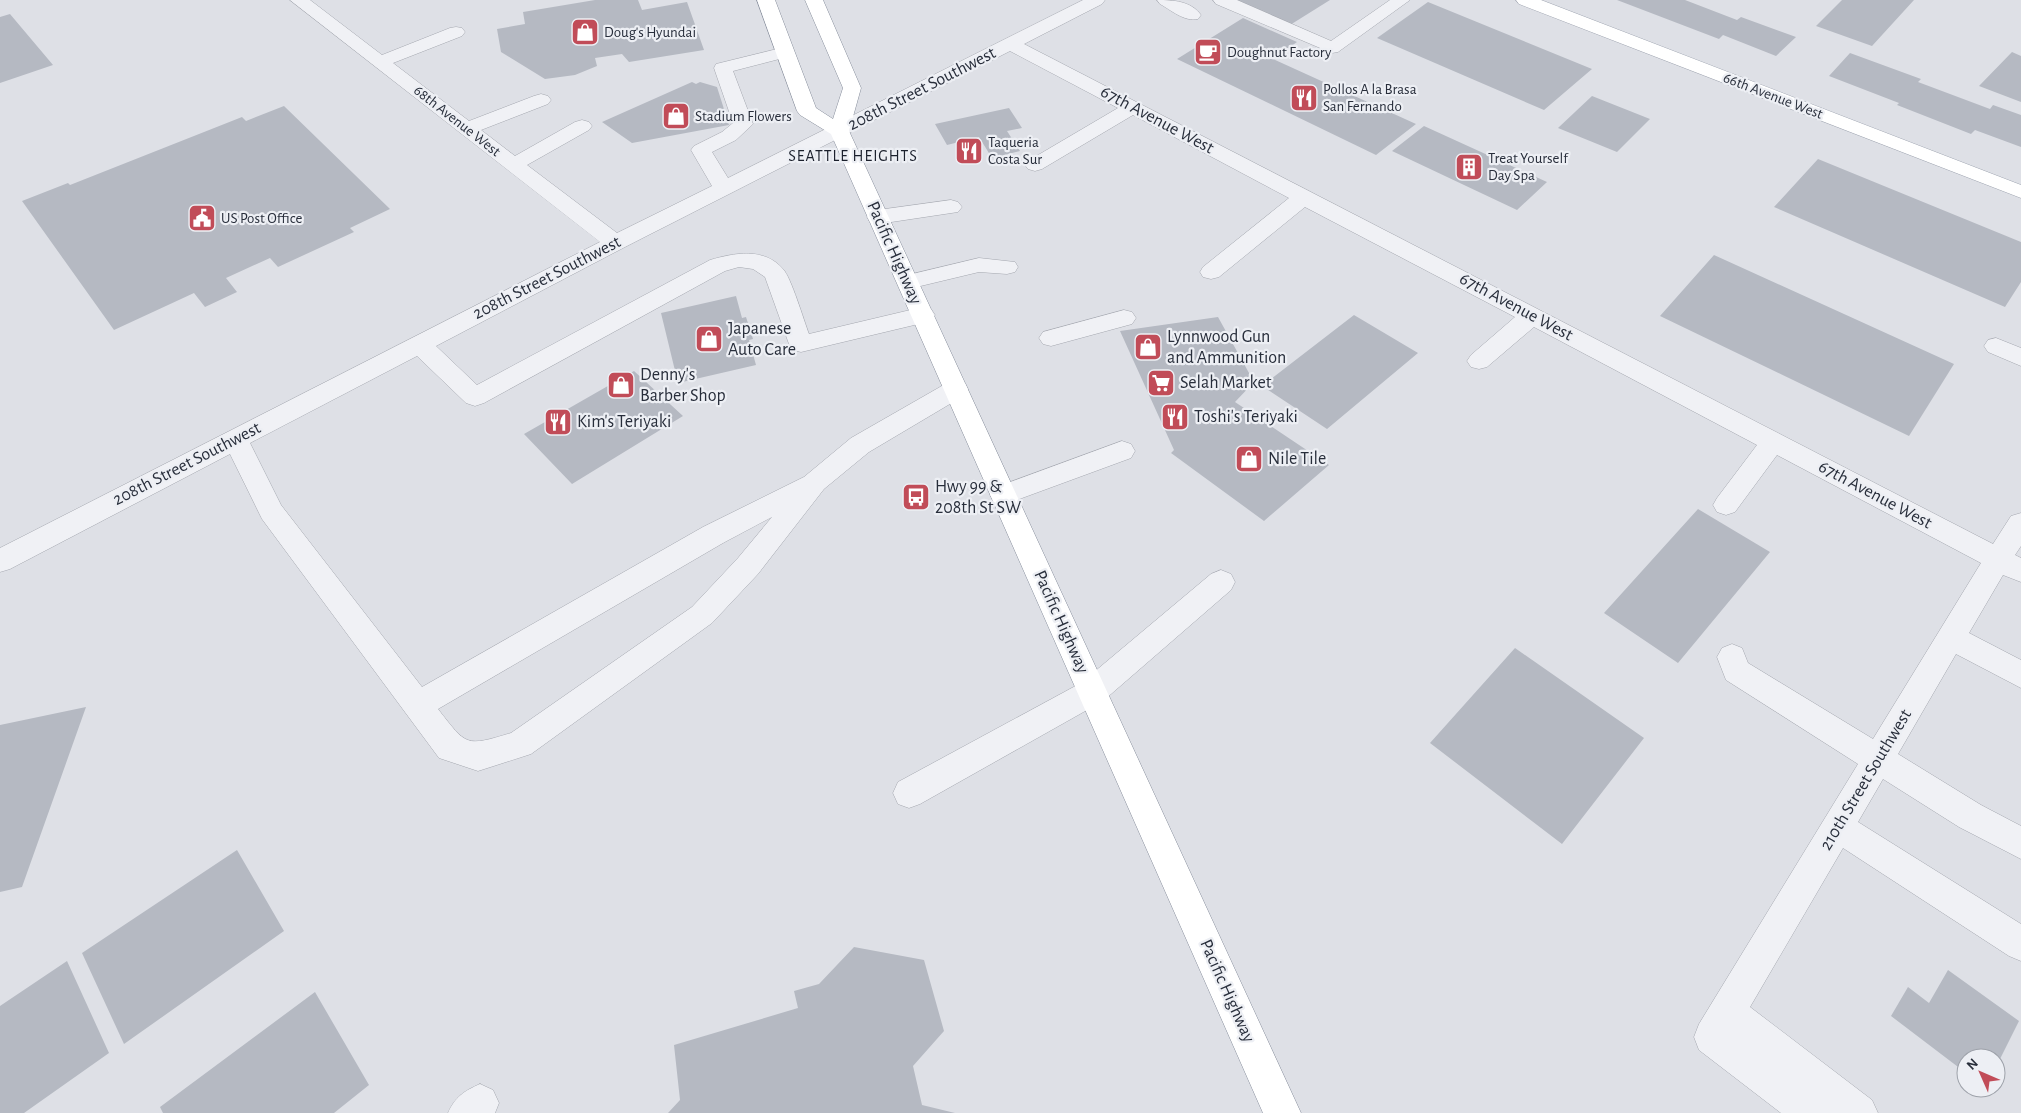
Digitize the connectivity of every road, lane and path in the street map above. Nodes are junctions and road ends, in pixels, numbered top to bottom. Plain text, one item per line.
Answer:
1 (299, 0) edge
2 (766, 0) edge
3 (814, 0) edge
4 (1096, 0) edge
5 (1166, 0) edge
6 (1222, 0) edge
7 (1401, 0) edge
8 (1525, 0) edge
9 (1192, 15) dead end
10 (456, 32) dead end
11 (1011, 44) junction
12 (785, 52) junction
13 (380, 62) junction
14 (541, 100) dead end
15 (1133, 107) junction
16 (582, 126) dead end
17 (467, 129) junction
18 (840, 131) junction
19 (1035, 164) dead end
20 (513, 165) junction
21 (724, 188) junction
22 (2021, 192) edge
23 (1304, 197) junction
24 (950, 207) dead end
25 (878, 217) junction
26 (615, 243) junction
27 (1007, 267) dead end
28 (1211, 272) dead end
29 (908, 282) junction
30 (922, 315) junction
31 (1532, 316) junction
32 (1124, 318) dead end
33 (1051, 338) dead end
34 (419, 344) junction
35 (1996, 346) dead end
36 (2021, 358) edge
37 (1479, 361) dead end
38 (956, 389) junction
39 (235, 439) junction
40 (1773, 442) junction
41 (1122, 451) dead end
42 (815, 482) junction
43 (1004, 495) junction
44 (1726, 505) dead end
45 (2021, 524) edge
46 (0, 561) edge
47 (2009, 565) edge
48 (1221, 582) dead end
49 (1951, 637) junction
50 (1732, 658) dead end
51 (2021, 674) edge
52 (1092, 692) junction
53 (418, 705) junction
54 (1877, 760) junction
55 (908, 794) dead end
56 (1838, 827) junction
57 (2021, 843) edge
58 (2021, 944) edge
59 (1720, 1024) junction
60 (1282, 1113) edge
61 (1812, 1113) edge
62 (1859, 1113) edge

1 - 13 street, 68th Avenue West
2 - 12 main road
3 - 18 main road
4 - 11 street, 208th Street Southwest
5 - 9 street
6 - 7 street
8 - 22 main road, 66th Avenue West
10 - 13 street
11 - 15 street, 67th Avenue West
11 - 18 street, 208th Street Southwest
12 - 18 main road
12 - 21 street
13 - 17 street, 68th Avenue West
14 - 17 street
15 - 19 street
15 - 23 street, 67th Avenue West
16 - 20 street
17 - 20 street, 68th Avenue West
18 - 21 street, 208th Street Southwest
18 - 25 main road, Pacific Highway
20 - 26 street, 68th Avenue West
21 - 26 street, 208th Street Southwest
23 - 28 street
23 - 31 street, 67th Avenue West
24 - 25 street
25 - 29 main road, Pacific Highway
26 - 34 street, 208th Street Southwest
27 - 29 street
29 - 30 main road, Pacific Highway
30 - 34 street
30 - 38 main road, Pacific Highway
31 - 37 street
31 - 40 street, 67th Avenue West
32 - 33 street
34 - 39 street, 208th Street Southwest
35 - 36 street
38 - 42 street
38 - 43 main road, Pacific Highway
39 - 46 street, 208th Street Southwest
39 - 53 street
40 - 44 street
40 - 47 street, 67th Avenue West
41 - 43 street
42 - 53 street
42 - 53 street
43 - 52 main road, Pacific Highway
45 - 47 street, 210th Street Southwest
47 - 49 street, 210th Street Southwest
48 - 52 street
49 - 51 street
49 - 54 street, 210th Street Southwest
50 - 54 street
52 - 55 street
52 - 60 main road, Pacific Highway
54 - 56 street, 210th Street Southwest
54 - 57 street
56 - 58 street
56 - 59 street, 210th Street Southwest
59 - 61 street
59 - 62 street

